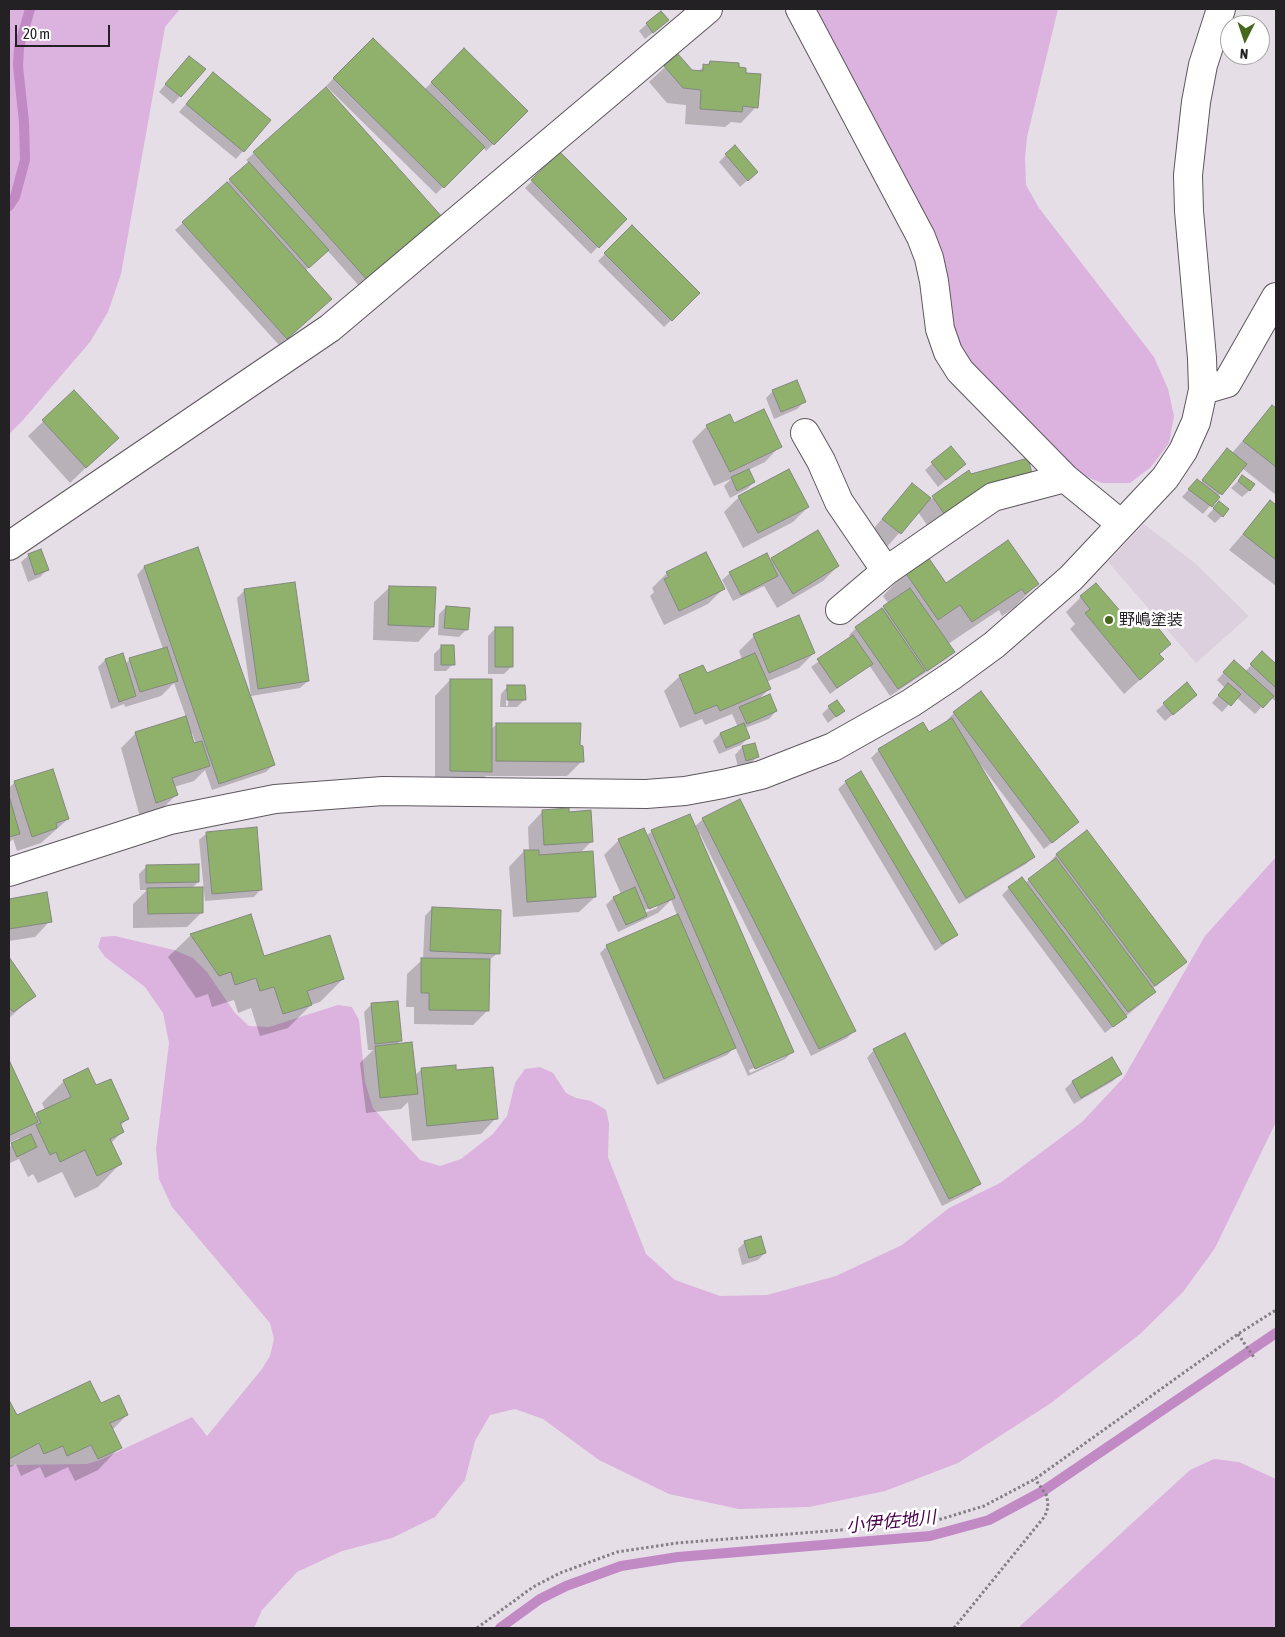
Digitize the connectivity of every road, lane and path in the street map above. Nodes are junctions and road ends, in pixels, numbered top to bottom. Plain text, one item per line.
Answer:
1 (708, 9) edge
2 (800, 9) edge
3 (1221, 9) edge
4 (1276, 297) edge
5 (1203, 390) junction
6 (805, 433) dead end
7 (1065, 478) junction
8 (1121, 524) junction
9 (9, 546) edge
10 (886, 571) junction
11 (840, 610) dead end
12 (9, 872) edge
13 (1276, 1310) edge
14 (1238, 1334) junction
15 (1255, 1359) dead end
16 (1035, 1478) junction
17 (477, 1628) edge
18 (954, 1628) edge

1 - 9 street
2 - 7 street
3 - 5 street
4 - 5 street
5 - 8 street
6 - 10 street
7 - 8 street
7 - 10 street
8 - 12 street
10 - 11 street
13 - 14 path
14 - 15 path
14 - 16 path
16 - 17 path
16 - 18 path

